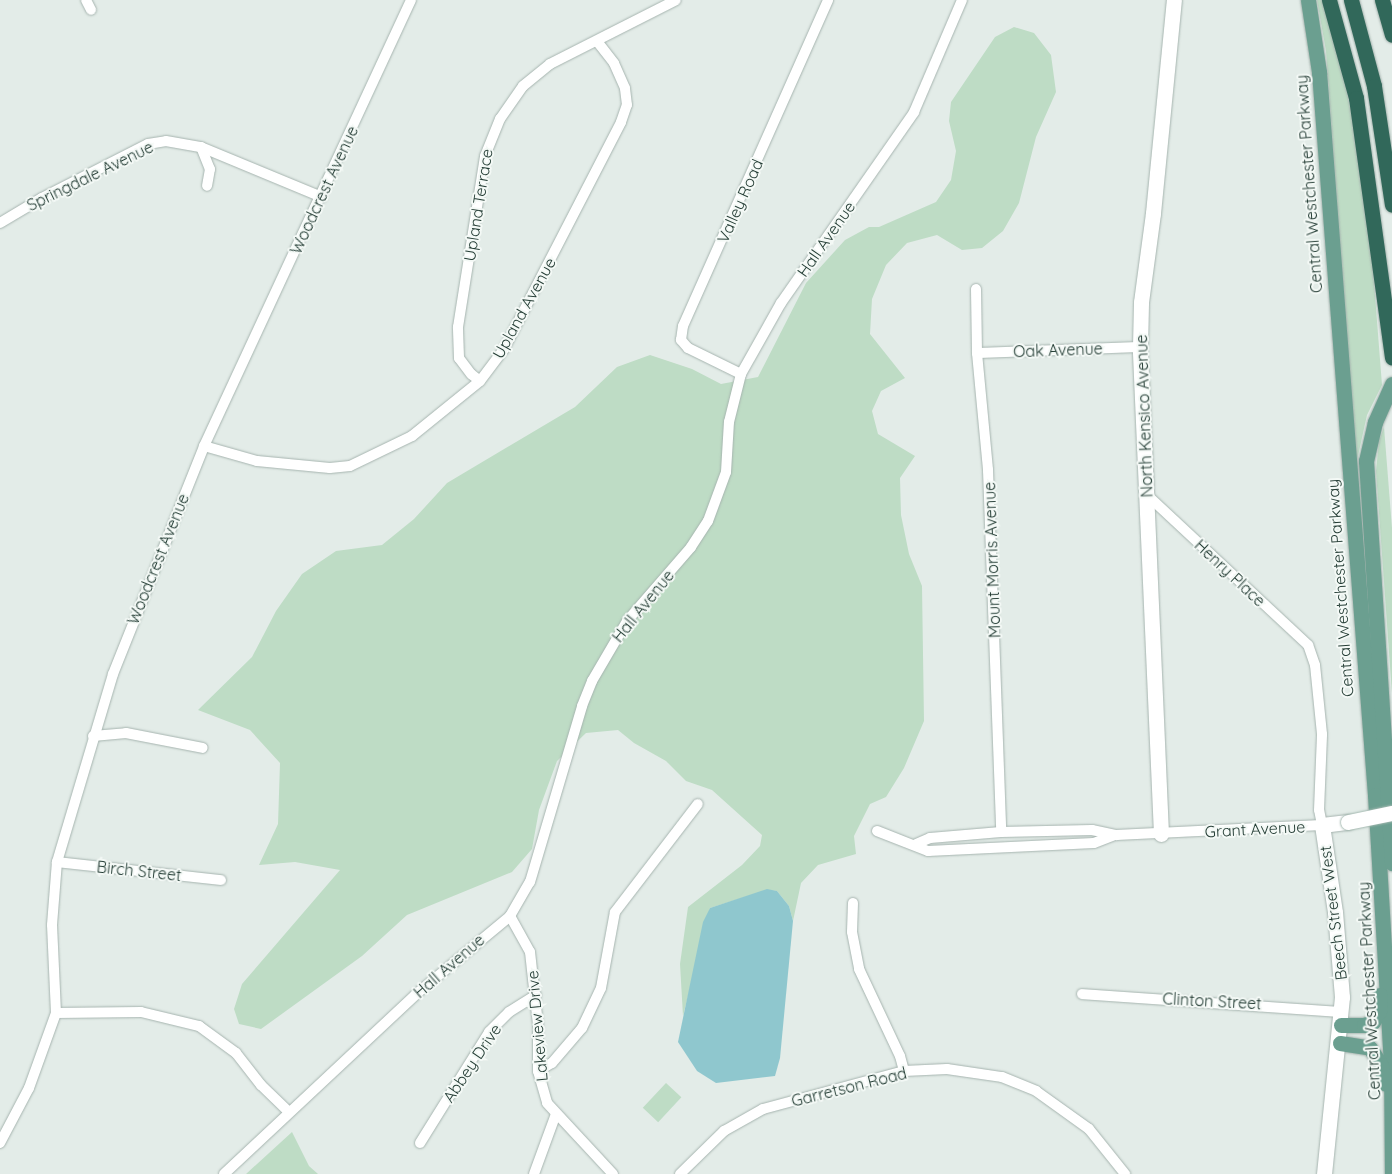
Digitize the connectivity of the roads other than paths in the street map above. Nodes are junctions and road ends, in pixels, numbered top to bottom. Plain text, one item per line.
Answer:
1 (86, 0) edge
2 (411, 0) edge
3 (676, 0) edge
4 (828, 0) edge
5 (962, 0) edge
6 (1174, 0) edge
7 (1308, 0) edge
8 (1329, 0) edge
9 (1350, 0) edge
10 (1382, 0) edge
11 (91, 10) dead end
12 (1392, 35) edge
13 (596, 42) junction
14 (201, 147) junction
15 (207, 186) dead end
16 (322, 197) junction
17 (1392, 205) edge
18 (0, 223) edge
19 (976, 289) dead end
20 (1140, 347) junction
21 (977, 353) junction
22 (1392, 358) edge
23 (740, 374) junction
24 (480, 381) junction
25 (1392, 384) edge
26 (204, 446) junction
27 (1146, 495) junction
28 (1312, 652) joint
29 (93, 736) junction
30 (203, 748) dead end
31 (698, 804) dead end
32 (1392, 813) edge
33 (1322, 825) junction
34 (877, 830) dead end
35 (1001, 832) junction
36 (1161, 834) junction
37 (1116, 835) junction
38 (916, 844) junction
39 (57, 862) junction
40 (1392, 863) edge
41 (221, 880) dead end
42 (1382, 901) junction
43 (852, 903) dead end
44 (510, 916) junction
45 (1082, 994) dead end
46 (536, 995) junction
47 (56, 1013) junction
48 (1342, 1018) junction
49 (1340, 1043) junction
50 (538, 1071) junction
51 (904, 1071) junction
52 (1392, 1097) edge
53 (289, 1112) junction
54 (556, 1114) junction
55 (1, 1138) edge
56 (420, 1142) dead end
57 (224, 1174) edge
58 (534, 1174) edge
59 (614, 1174) edge
60 (680, 1174) edge
61 (1125, 1174) edge
62 (1324, 1174) edge
63 (1392, 1174) edge

1 - 11 street
2 - 16 street, Woodcrest Avenue
3 - 13 street
4 - 23 street, Valley Road
5 - 23 street, Hall Avenue
6 - 20 street, North Kensico Avenue
7 - 42 main road, Central Westchester Parkway
8 - 22 highway
9 - 17 highway
10 - 12 highway
13 - 24 street, Upland Avenue
13 - 24 street, Upland Terrace
14 - 15 street
14 - 16 street, Springdale Avenue
14 - 18 street, Springdale Avenue
16 - 26 street, Woodcrest Avenue
19 - 21 street, Mount Morris Avenue
20 - 21 street, Oak Avenue
20 - 27 street, North Kensico Avenue
21 - 35 street, Mount Morris Avenue
23 - 44 street, Hall Avenue
24 - 26 street, Upland Avenue
25 - 40 main road, Central Westchester Parkway
26 - 29 street, Woodcrest Avenue
27 - 28 street, Henry Place
27 - 36 street, North Kensico Avenue
28 - 33 street, Beech Street West
29 - 30 street
29 - 39 street, Woodcrest Avenue
31 - 50 street
32 - 33 street, Grant Avenue, bridge
33 - 36 street, Grant Avenue
33 - 48 street, Beech Street West
34 - 38 street, Grant Avenue
35 - 37 street, Grant Avenue
35 - 38 street, Grant Avenue
36 - 37 street, Grant Avenue
37 - 38 street, Grant Avenue
39 - 41 street, Birch Street
39 - 47 street, Woodcrest Avenue
42 - 48 main road
42 - 52 main road, Central Westchester Parkway
43 - 51 street
44 - 46 street, Lakeview Drive
44 - 53 street, Hall Avenue
45 - 48 street, Clinton Street
46 - 50 street, Lakeview Drive
46 - 56 street, Abbey Drive
47 - 53 street
47 - 55 street, Woodcrest Avenue
48 - 49 street, Beech Street West
49 - 52 main road
49 - 62 street, Beech Street West
50 - 54 street, Lakeview Drive
51 - 60 street, Garretson Road
51 - 61 street, Garretson Road
52 - 63 main road, Central Westchester Parkway
53 - 57 street, Hall Avenue
54 - 58 street
54 - 59 street, Lakeview Drive

